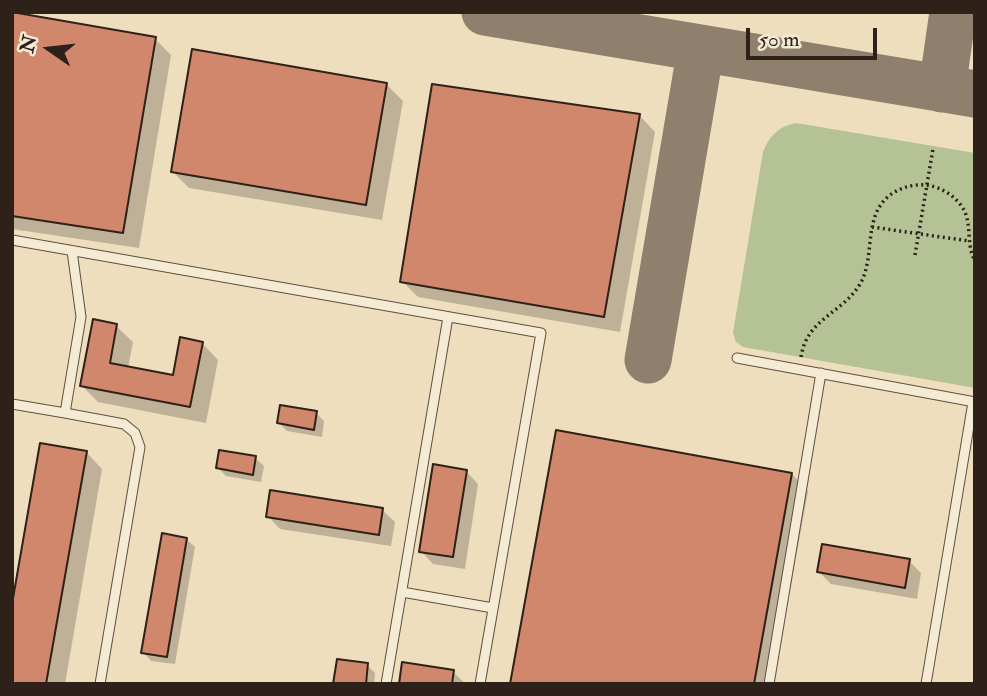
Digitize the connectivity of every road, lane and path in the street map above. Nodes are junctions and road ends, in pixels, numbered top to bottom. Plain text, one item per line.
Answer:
1 (933, 149) dead end
2 (927, 184) junction
3 (872, 227) junction
4 (918, 234) junction
5 (12, 240) edge
6 (969, 241) junction
7 (72, 251) junction
8 (915, 254) dead end
9 (975, 261) edge
10 (448, 317) junction
11 (737, 358) dead end
12 (799, 369) junction
13 (821, 373) junction
14 (974, 402) edge
15 (12, 404) edge
16 (65, 413) junction
17 (402, 592) junction
18 (494, 608) junction
19 (100, 684) edge
20 (386, 684) edge
21 (481, 684) edge
22 (769, 684) edge
23 (926, 684) edge

1 - 2 path
2 - 3 path
2 - 4 path
2 - 6 path
3 - 4 path
3 - 12 path
4 - 6 path
4 - 8 path
5 - 7 lane
6 - 9 path
7 - 10 lane
7 - 16 lane
10 - 17 lane
10 - 18 lane
11 - 12 lane
12 - 13 lane
13 - 14 lane
13 - 22 lane
14 - 23 lane
15 - 16 lane
16 - 19 lane
17 - 18 lane
17 - 20 lane
18 - 21 lane

